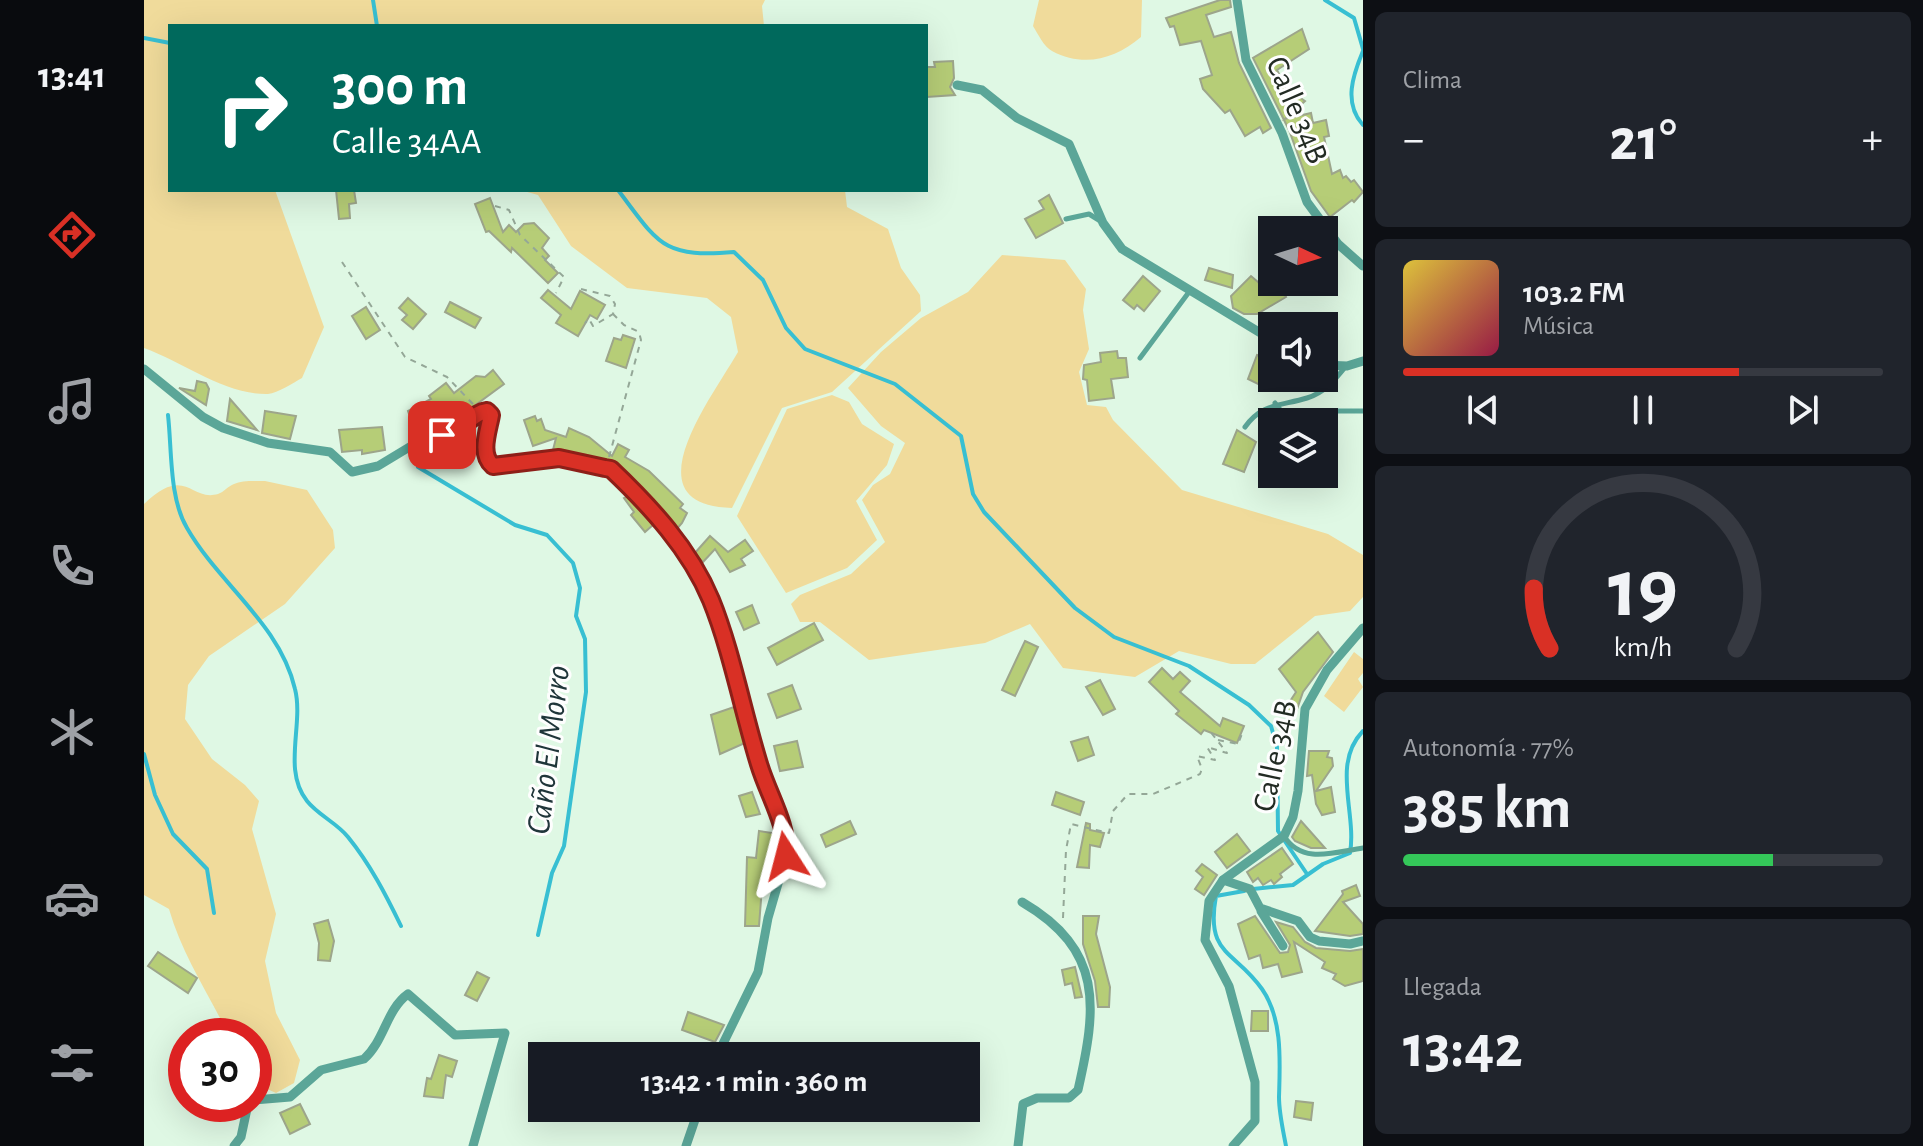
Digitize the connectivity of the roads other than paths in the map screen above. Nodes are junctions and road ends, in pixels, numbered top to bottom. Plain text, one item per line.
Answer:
1 (1237, 0) edge
2 (957, 85) dead end
3 (1066, 219) dead end
4 (1103, 223) junction
5 (1363, 266) edge
6 (1189, 292) junction
7 (1258, 332) edge
8 (1140, 358) dead end
9 (1363, 361) edge
10 (1338, 366) edge
11 (1347, 366) junction
12 (144, 369) edge
13 (1275, 403) junction
14 (1363, 411) edge
15 (1245, 427) dead end
16 (1363, 628) edge
17 (1281, 838) junction
18 (1362, 848) edge
19 (1223, 880) junction
20 (1022, 902) dead end
21 (1260, 908) junction
22 (1363, 941) edge
23 (1283, 946) dead end
24 (724, 1042) edge
25 (272, 1098) edge
26 (244, 1122) edge
27 (694, 1122) edge
28 (234, 1146) edge
29 (473, 1146) edge
30 (686, 1146) edge
31 (1018, 1146) edge
32 (1233, 1146) edge

1 - 5 street, Calle 34B
2 - 4 street
3 - 4 lane
4 - 6 street
6 - 7 street
6 - 8 lane
9 - 11 street
10 - 11 street
11 - 13 lane
12 - 24 street
13 - 14 lane
13 - 15 lane
16 - 17 street, Calle 34B
17 - 18 lane
17 - 19 street, Calle 34B
19 - 21 street
19 - 32 street
20 - 31 street
21 - 22 street
21 - 23 street
25 - 29 street
26 - 28 street
27 - 30 street

